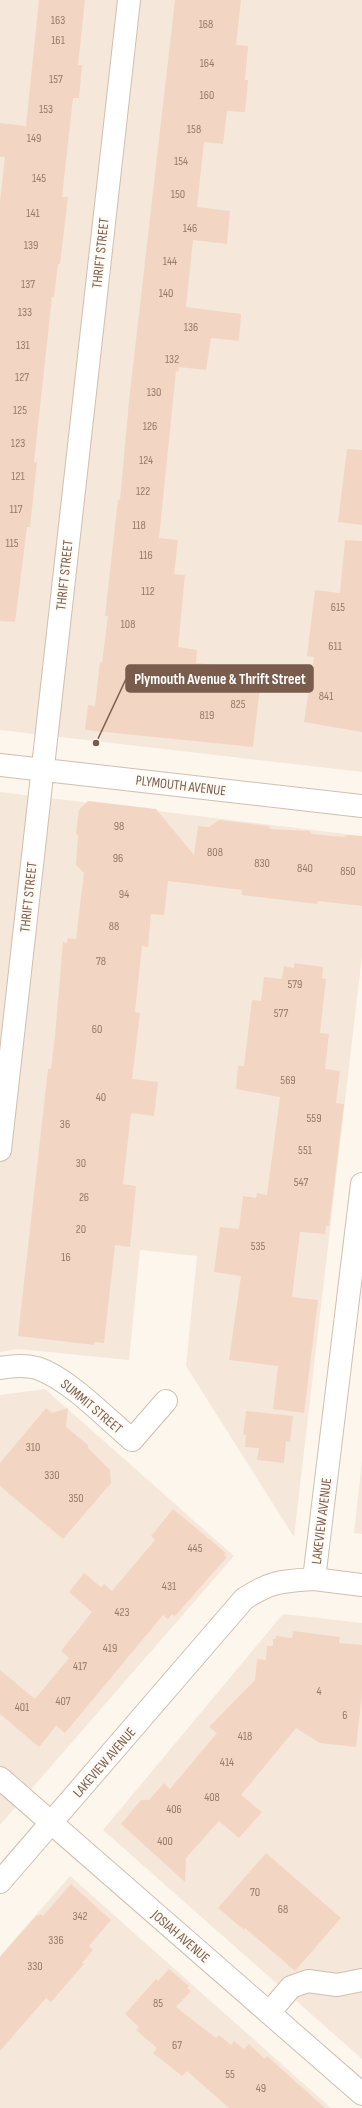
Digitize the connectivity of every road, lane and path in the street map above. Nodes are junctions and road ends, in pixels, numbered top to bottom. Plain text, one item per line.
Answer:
1 (129, 0) edge
2 (0, 765) edge
3 (42, 769) junction
4 (362, 806) edge
5 (0, 1150) edge
6 (362, 1189) edge
7 (0, 1368) edge
8 (166, 1401) dead end
9 (314, 1579) junction
10 (362, 1585) edge
11 (0, 1778) edge
12 (52, 1822) junction
13 (0, 1882) edge
14 (362, 1980) edge
15 (269, 2014) junction
16 (362, 2094) edge

1 - 3 street, THRIFT STREET
2 - 3 street, PLYMOUTH AVENUE
3 - 4 street, PLYMOUTH AVENUE
3 - 5 street, THRIFT STREET
6 - 9 street, LAKEVIEW AVENUE
7 - 8 street, SUMMIT STREET
9 - 10 street
9 - 12 street, LAKEVIEW AVENUE
11 - 12 street, JOSIAH AVENUE
12 - 13 street, LAKEVIEW AVENUE
12 - 15 street, JOSIAH AVENUE
14 - 15 street
15 - 16 street, JOSIAH AVENUE

